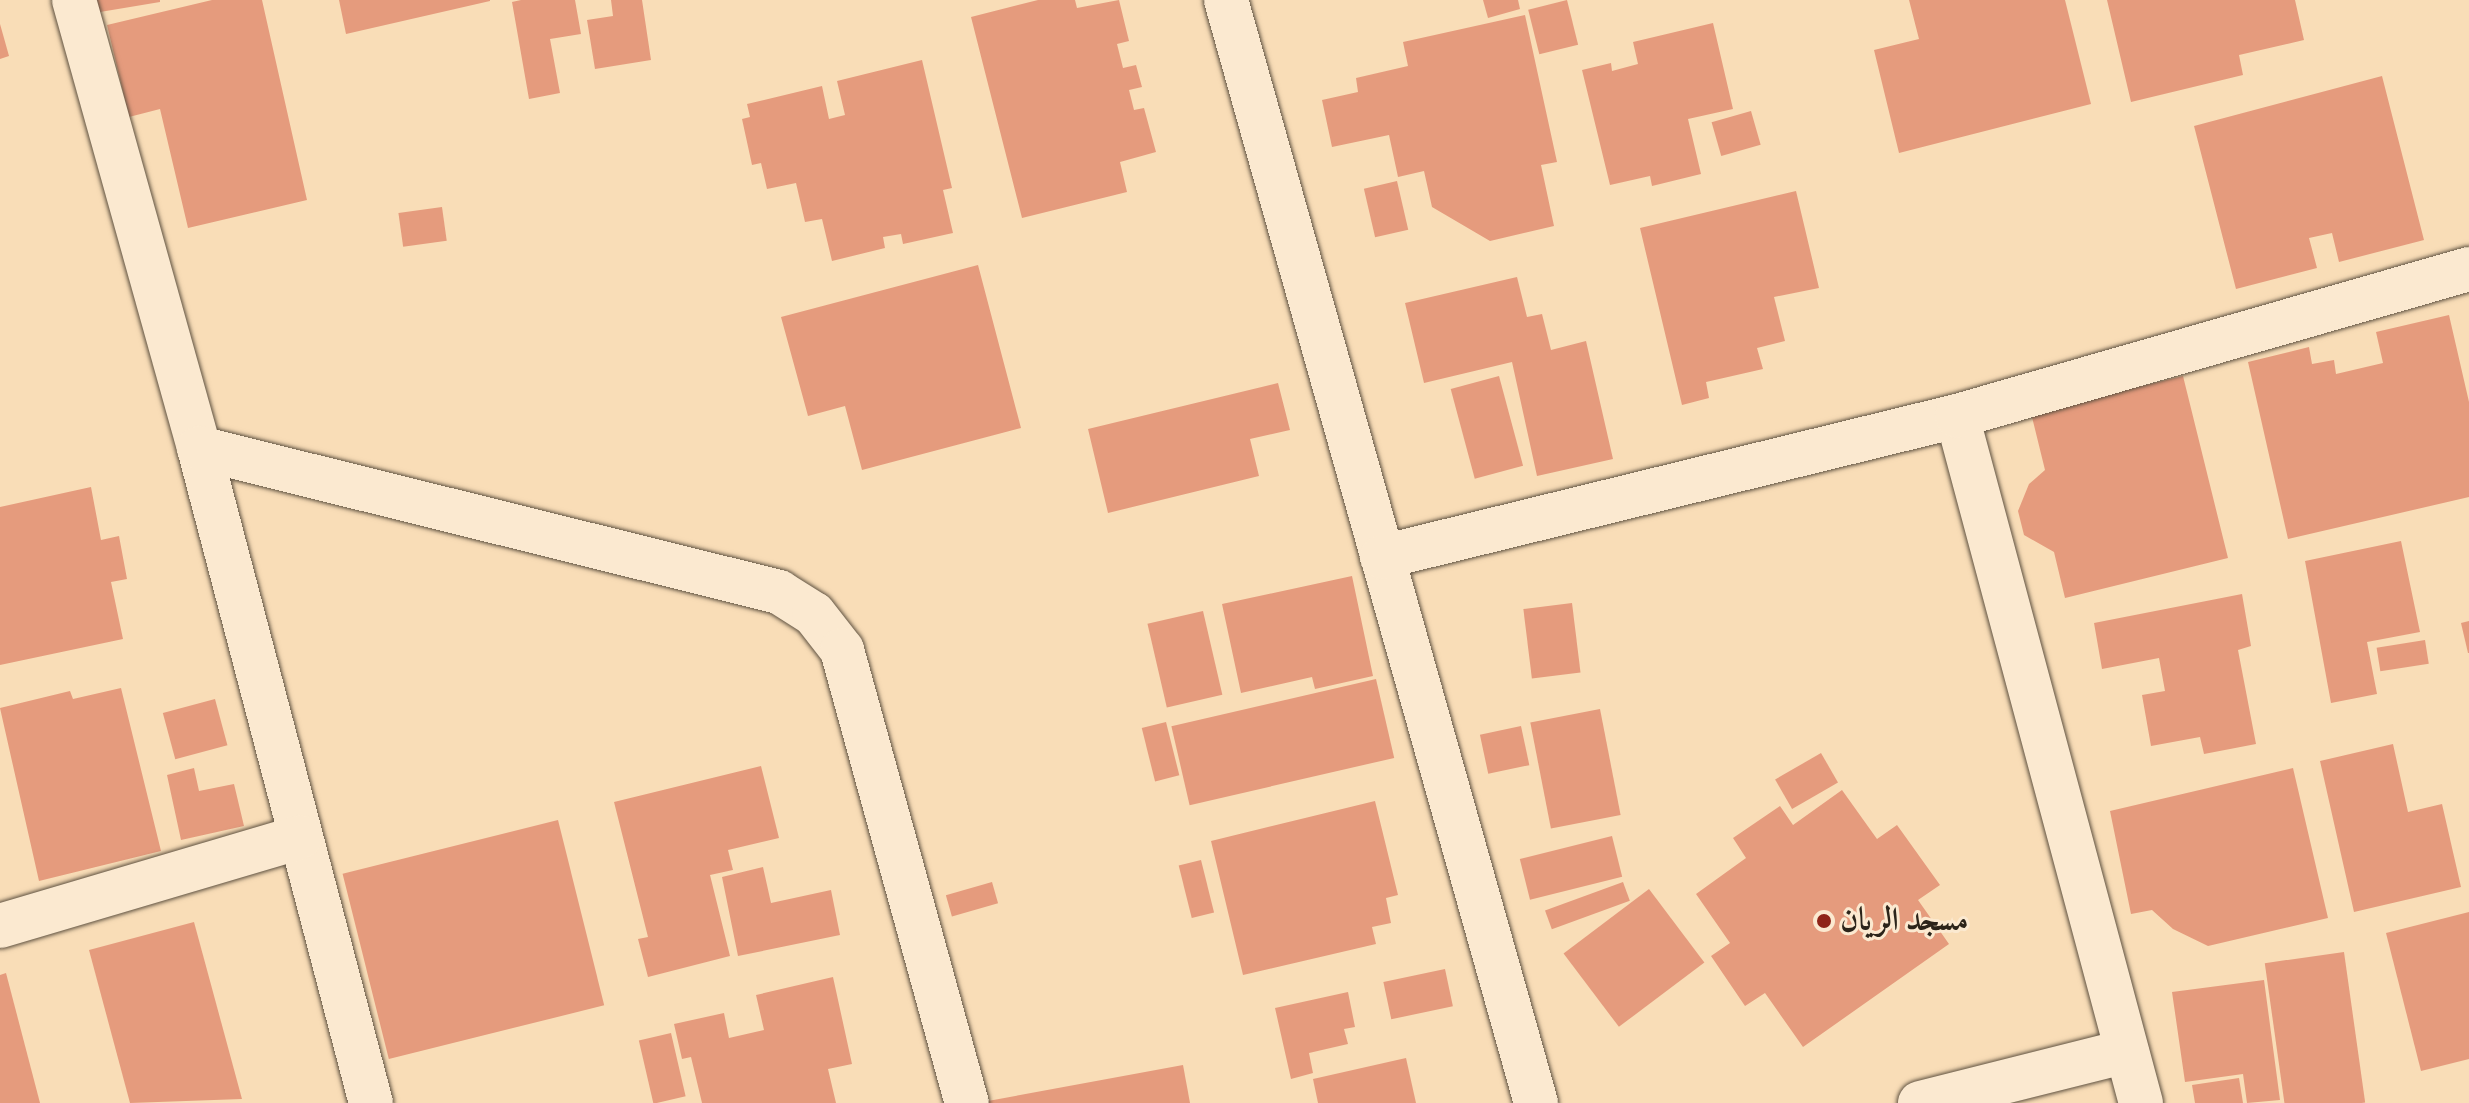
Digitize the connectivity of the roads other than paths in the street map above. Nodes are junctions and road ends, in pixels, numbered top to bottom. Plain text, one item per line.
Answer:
1 (74, 0) edge
2 (1226, 0) edge
3 (2469, 269) edge
4 (1957, 416) junction
5 (199, 448) junction
6 (1382, 557) junction
7 (300, 837) junction
8 (0, 926) edge
9 (2127, 1051) junction
10 (371, 1103) edge
11 (967, 1103) edge
12 (1536, 1103) edge
13 (1920, 1103) edge
14 (2141, 1103) edge

1 - 5 street
2 - 6 street
3 - 4 street
4 - 6 street
4 - 9 street
5 - 7 street
5 - 11 street
6 - 12 street
7 - 8 street
7 - 10 street
9 - 13 street
9 - 14 street

